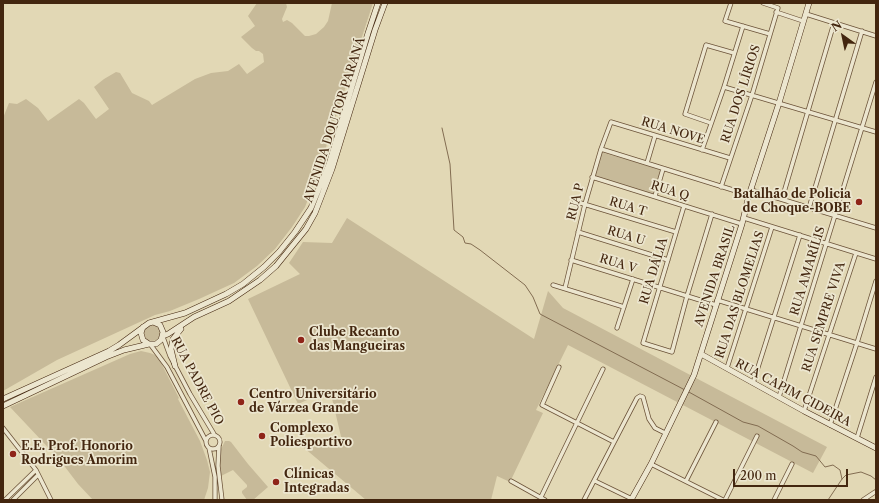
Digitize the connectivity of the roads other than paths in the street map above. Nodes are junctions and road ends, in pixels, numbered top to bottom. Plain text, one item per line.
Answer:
1 (378, 3) edge
2 (385, 3) edge
3 (731, 3) edge
4 (763, 3) edge
5 (809, 3) edge
6 (776, 12) junction
7 (806, 14) junction
8 (803, 21) junction
9 (834, 23) junction
10 (743, 26) junction
11 (862, 32) junction
12 (770, 34) junction
13 (876, 36) edge
14 (734, 53) junction
15 (876, 82) edge
16 (724, 88) junction
17 (752, 95) junction
18 (780, 103) junction
19 (807, 111) junction
20 (836, 120) junction
21 (611, 122) joint
22 (711, 123) junction
23 (862, 128) junction
24 (876, 132) edge
25 (655, 136) junction
26 (601, 149) junction
27 (702, 150) junction
28 (730, 158) junction
29 (647, 163) junction
30 (663, 169) junction
31 (592, 177) junction
32 (721, 187) junction
33 (750, 193) junction
34 (655, 196) junction
35 (782, 199) junction
36 (574, 201) dead end
37 (585, 204) junction
38 (684, 206) junction
39 (809, 208) junction
40 (712, 214) junction
41 (835, 216) junction
42 (743, 221) junction
43 (772, 227) junction
44 (876, 228) edge
45 (578, 232) junction
46 (676, 232) junction
47 (800, 235) junction
48 (827, 243) junction
49 (856, 252) junction
50 (876, 259) edge
51 (571, 260) junction
52 (668, 260) junction
53 (633, 279) junction
54 (876, 281) edge
55 (553, 285) dead end
56 (659, 287) junction
57 (564, 288) junction
58 (687, 296) junction
59 (716, 303) junction
60 (624, 307) junction
61 (746, 309) junction
62 (207, 311) junction
63 (773, 317) junction
64 (153, 322) junction
65 (801, 326) junction
66 (143, 327) junction
67 (617, 328) dead end
68 (828, 335) junction
69 (163, 337) junction
70 (857, 343) junction
71 (149, 344) junction
72 (876, 349) edge
73 (701, 354) junction
74 (175, 366) junction
75 (559, 367) dead end
76 (727, 368) junction
77 (603, 369) dead end
78 (876, 377) edge
79 (753, 383) junction
80 (778, 397) junction
81 (3, 399) edge
82 (3, 406) edge
83 (804, 411) junction
84 (716, 422) dead end
85 (576, 424) junction
86 (830, 425) junction
87 (3, 428) edge
88 (665, 433) junction
89 (214, 434) junction
90 (757, 436) dead end
91 (857, 438) junction
92 (206, 441) junction
93 (614, 442) junction
94 (219, 446) junction
95 (209, 448) junction
96 (876, 448) edge
97 (651, 464) junction
98 (792, 464) dead end
99 (36, 470) junction
100 (38, 474) junction
101 (511, 481) dead end
102 (595, 481) junction
103 (686, 481) junction
104 (874, 492) dead end
105 (3, 495) edge
106 (541, 498) junction
107 (6, 499) edge
108 (13, 500) edge
109 (50, 500) edge
110 (215, 500) edge
111 (222, 500) edge
112 (545, 500) edge
113 (584, 500) edge
114 (632, 500) edge
115 (724, 500) edge
116 (774, 500) edge
117 (863, 500) edge

1 - 64 main road, AVENIDA DOUTOR PARANÁ
2 - 62 main road, AVENIDA DOUTOR PARANÁ
3 - 10 street
4 - 6 street, RUA DOS LÍRIOS
5 - 7 main road, AVENIDA BRASIL
6 - 8 street
6 - 12 street, RUA DOS LÍRIOS
7 - 8 main road, AVENIDA BRASIL
7 - 9 street
8 - 18 main road, AVENIDA BRASIL
9 - 11 street
9 - 19 street
10 - 12 street
10 - 14 street
11 - 13 street
11 - 20 street
12 - 17 street, RUA DOS LÍRIOS
14 - 16 street
14 - 22 street
15 - 23 street, RUA AMARÍLIS
16 - 17 street
16 - 22 street
17 - 18 street
17 - 28 street, RUA DOS LÍRIOS
18 - 19 street
18 - 33 main road, AVENIDA BRASIL
19 - 20 street
19 - 35 street
20 - 23 street
20 - 39 street
21 - 25 street, RUA NOVE
21 - 26 street, RUA P
22 - 27 street
23 - 24 street
23 - 41 street, RUA AMARÍLIS
25 - 27 street, RUA NOVE
25 - 29 street
26 - 29 street
26 - 31 street, RUA P
27 - 28 street, RUA NOVE
28 - 32 street, RUA DOS LÍRIOS
29 - 30 street
30 - 32 street
30 - 34 street
31 - 34 street, RUA Q
31 - 37 street, RUA P
32 - 33 street
33 - 35 street
33 - 42 main road, AVENIDA BRASIL
34 - 38 street, RUA Q
35 - 39 street
36 - 37 street, RUA T
37 - 45 street, RUA P
37 - 46 street, RUA T
38 - 40 street, RUA Q
38 - 46 street, RUA DÁLIA
39 - 41 street
40 - 42 street, RUA Q
40 - 58 street
41 - 44 street
41 - 48 street, RUA AMARÍLIS
42 - 43 street, RUA Q
42 - 59 main road, AVENIDA BRASIL
43 - 47 street, RUA Q
43 - 61 street, RUA DAS BLOMELIAS
45 - 51 street, RUA P
45 - 52 street, RUA U
46 - 52 street, RUA DÁLIA
47 - 48 street, RUA Q
47 - 63 street
48 - 49 street, RUA Q
48 - 65 street, RUA AMARÍLIS
49 - 50 street, RUA Q
49 - 68 street, RUA SEMPRE VIVA
51 - 53 street, RUA V
51 - 57 street, RUA P
52 - 56 street, RUA DÁLIA
53 - 56 street, RUA V
53 - 60 street
54 - 70 street
55 - 57 street
56 - 58 street, RUA V
56 - 58 street, RUA DÁLIA
57 - 60 street
58 - 59 street, RUA V
59 - 61 street, RUA V
59 - 73 main road, AVENIDA BRASIL
60 - 67 street
61 - 63 street, RUA V
61 - 76 street, RUA DAS BLOMELIAS
62 - 69 main road, AVENIDA DOUTOR PARANÁ
62 - 74 main road
63 - 65 street, RUA V
63 - 79 street
64 - 66 main road
64 - 69 main road
65 - 68 street, RUA V
65 - 80 street, RUA AMARÍLIS
66 - 71 main road
66 - 81 main road
68 - 70 street, RUA V
68 - 83 street, RUA SEMPRE VIVA
69 - 71 main road
69 - 74 street, RUA PADRE PIO
70 - 72 street, RUA V
70 - 86 street
71 - 82 main road
71 - 92 street, RUA PADRE PIO
73 - 76 main road, RUA CAPIM CIDEIRA
73 - 88 main road, AVENIDA BRASIL
74 - 89 street, RUA PADRE PIO
75 - 85 street
76 - 79 main road, RUA CAPIM CIDEIRA
77 - 85 street
78 - 91 street
79 - 80 main road, RUA CAPIM CIDEIRA
80 - 83 main road, RUA CAPIM CIDEIRA
83 - 86 main road, RUA CAPIM CIDEIRA
84 - 103 street
85 - 93 street
85 - 106 street
86 - 91 main road, RUA CAPIM CIDEIRA
87 - 99 street
88 - 93 street
88 - 97 main road, AVENIDA BRASIL
89 - 92 street
89 - 94 street
90 - 115 street
91 - 96 main road, RUA CAPIM CIDEIRA
92 - 95 street
93 - 102 street
94 - 95 street
94 - 111 street
95 - 110 street
97 - 103 street
97 - 114 main road, AVENIDA BRASIL
98 - 116 street
99 - 100 street
99 - 107 street
100 - 108 street
100 - 109 street
101 - 106 street
102 - 113 street
102 - 114 street
103 - 115 street
104 - 117 street
105 - 107 street
106 - 112 street

